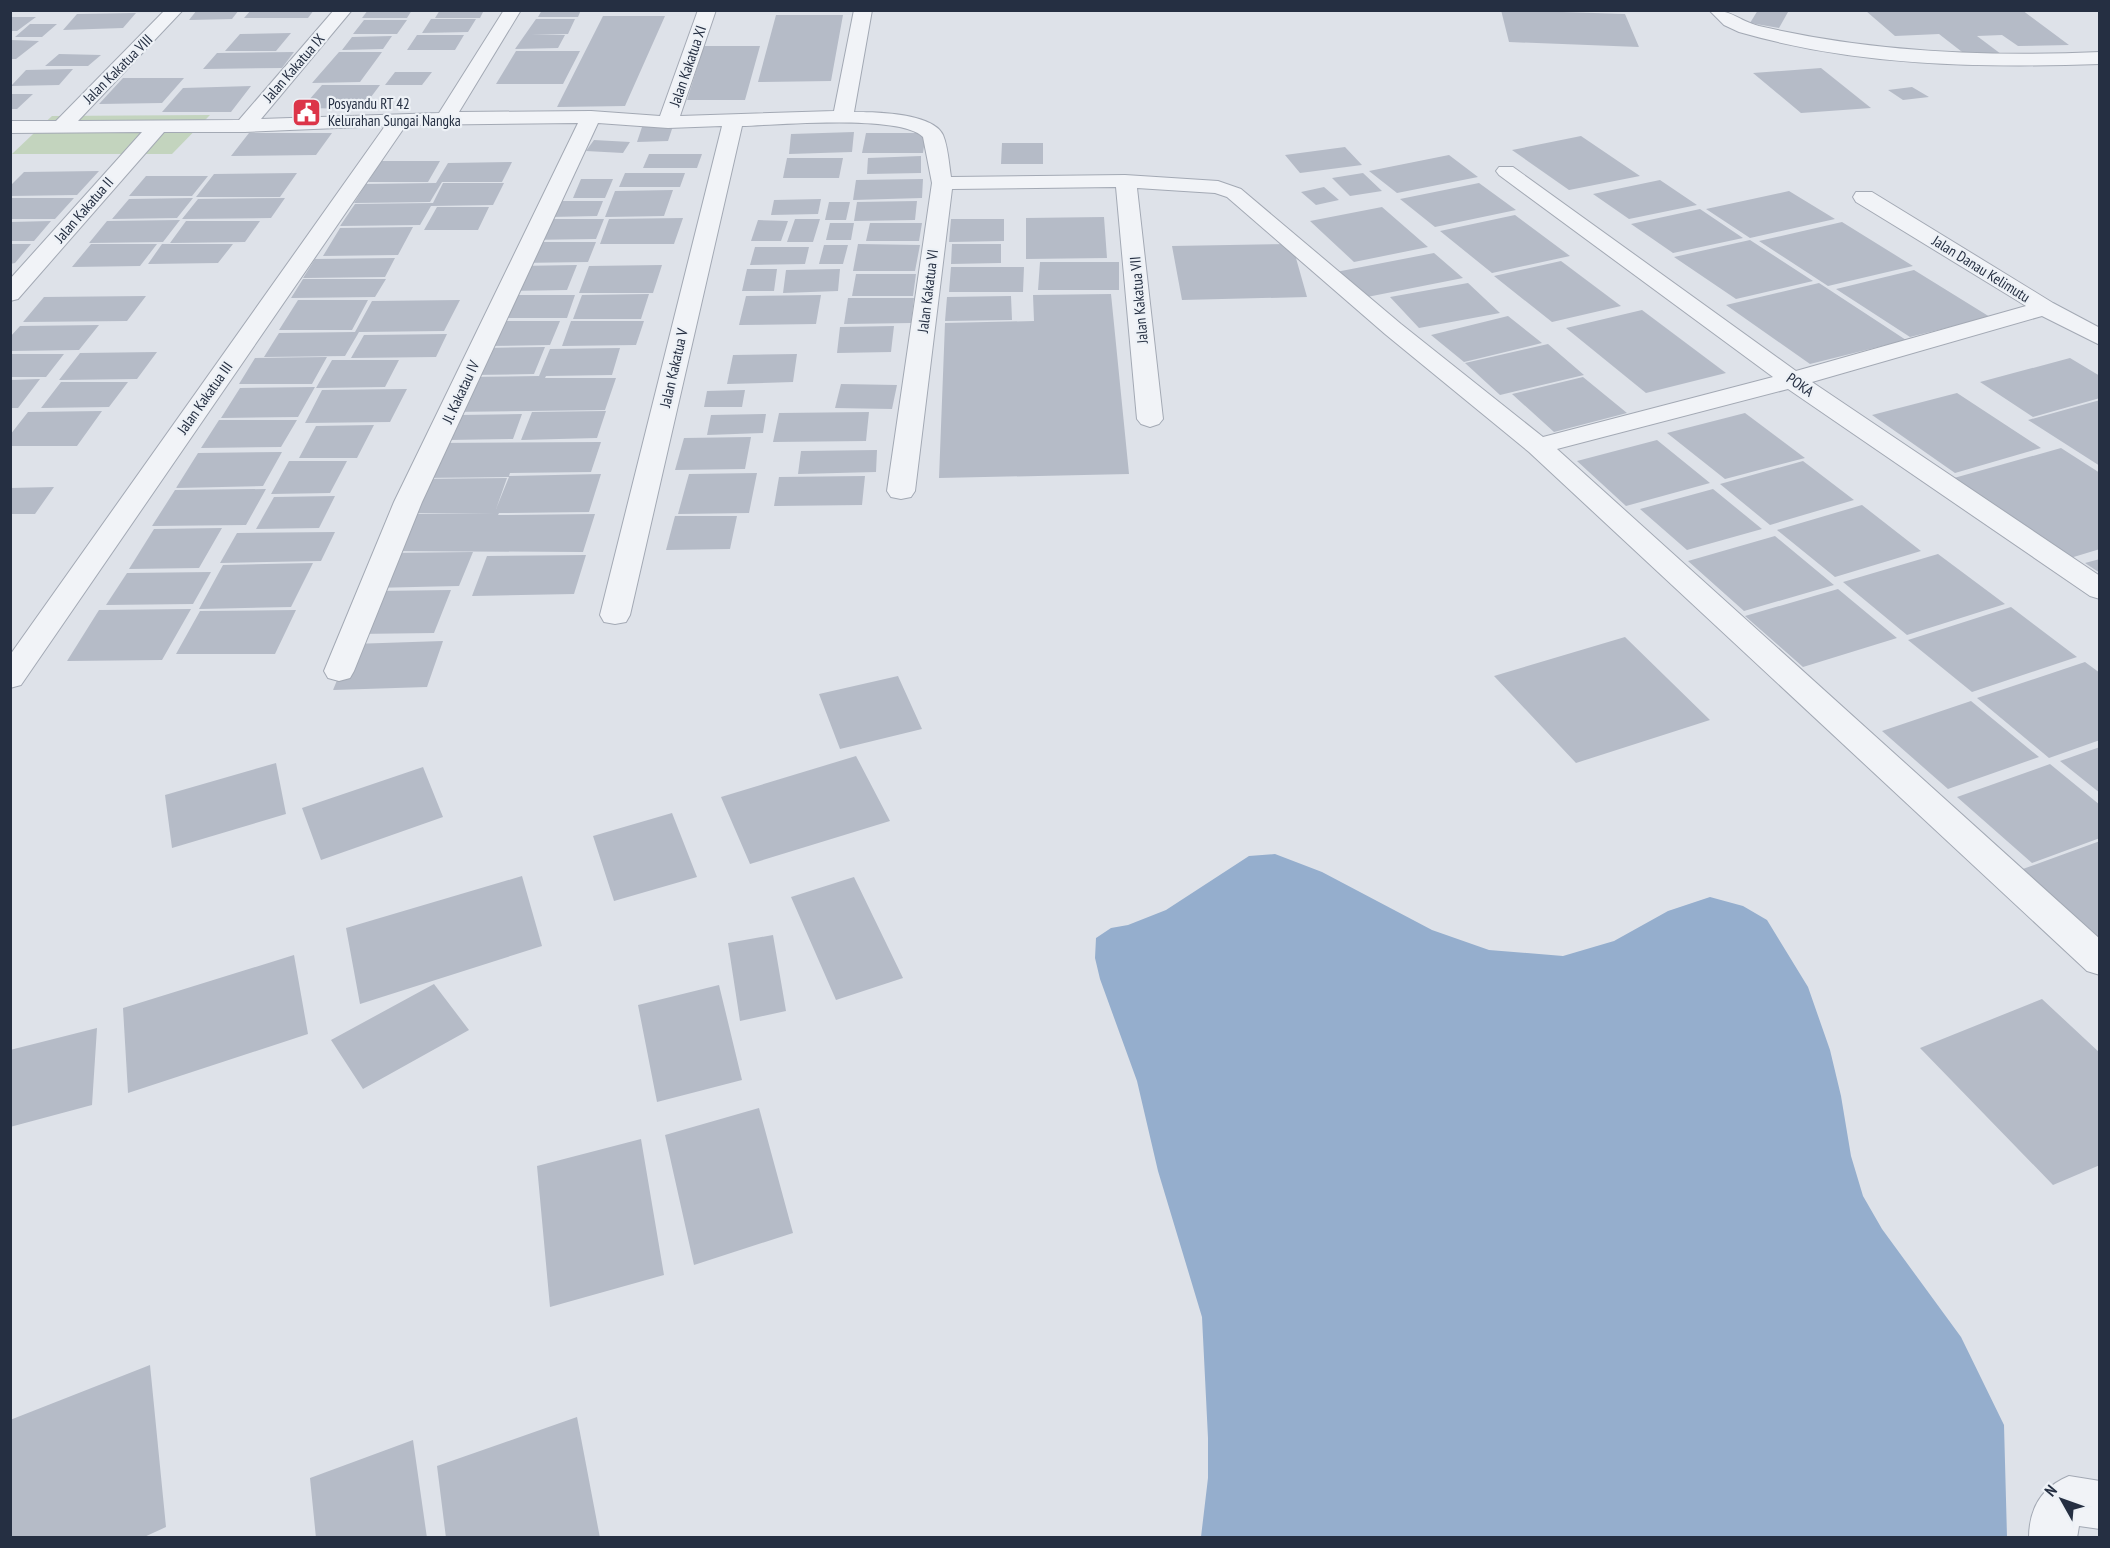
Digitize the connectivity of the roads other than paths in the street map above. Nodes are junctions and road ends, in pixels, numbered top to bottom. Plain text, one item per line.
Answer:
1 (175, 10) edge
2 (344, 10) edge
3 (513, 10) edge
4 (707, 10) edge
5 (863, 10) edge
6 (1717, 10) edge
7 (2100, 57) edge
8 (591, 117) junction
9 (843, 117) junction
10 (400, 119) junction
11 (445, 119) junction
12 (733, 121) junction
13 (668, 122) junction
14 (10, 126) edge
15 (244, 126) junction
16 (61, 127) junction
17 (158, 127) junction
18 (1506, 171) dead end
19 (1125, 181) junction
20 (942, 183) junction
21 (1863, 197) dead end
22 (10, 294) edge
23 (2045, 308) junction
24 (2100, 338) edge
25 (1792, 380) junction
26 (1150, 419) dead end
27 (1538, 446) junction
28 (902, 491) dead end
29 (2100, 590) edge
30 (615, 615) dead end
31 (339, 671) dead end
32 (10, 678) edge
33 (2100, 961) edge
34 (2100, 1505) edge
35 (2053, 1538) edge

1 - 16 street, Jalan Kakatua VIII
2 - 15 street, Jalan Kakatua IX
3 - 11 street
4 - 13 street, Jalan Kakatua XI
5 - 9 street
6 - 7 street
8 - 11 street
8 - 13 street
8 - 31 street, Jl. Kakatau IV
9 - 12 street
9 - 20 street, Jalan Kakatua VI
10 - 11 street
10 - 15 street
10 - 32 street, Jalan Kakatua III
12 - 13 street
12 - 30 street, Jalan Kakatua V
14 - 16 street
15 - 17 street
16 - 17 street
17 - 22 street, Jalan Kakatua II
18 - 25 street, POKA
19 - 20 street
19 - 26 street, Jalan Kakatua VII
19 - 27 street
20 - 28 street, Jalan Kakatua VI
21 - 23 street, Jalan Danau Kelimutu
23 - 24 street, Jalan Danau Kelimutu
23 - 25 street
25 - 27 street
25 - 29 street, POKA
27 - 33 street
34 - 35 street

